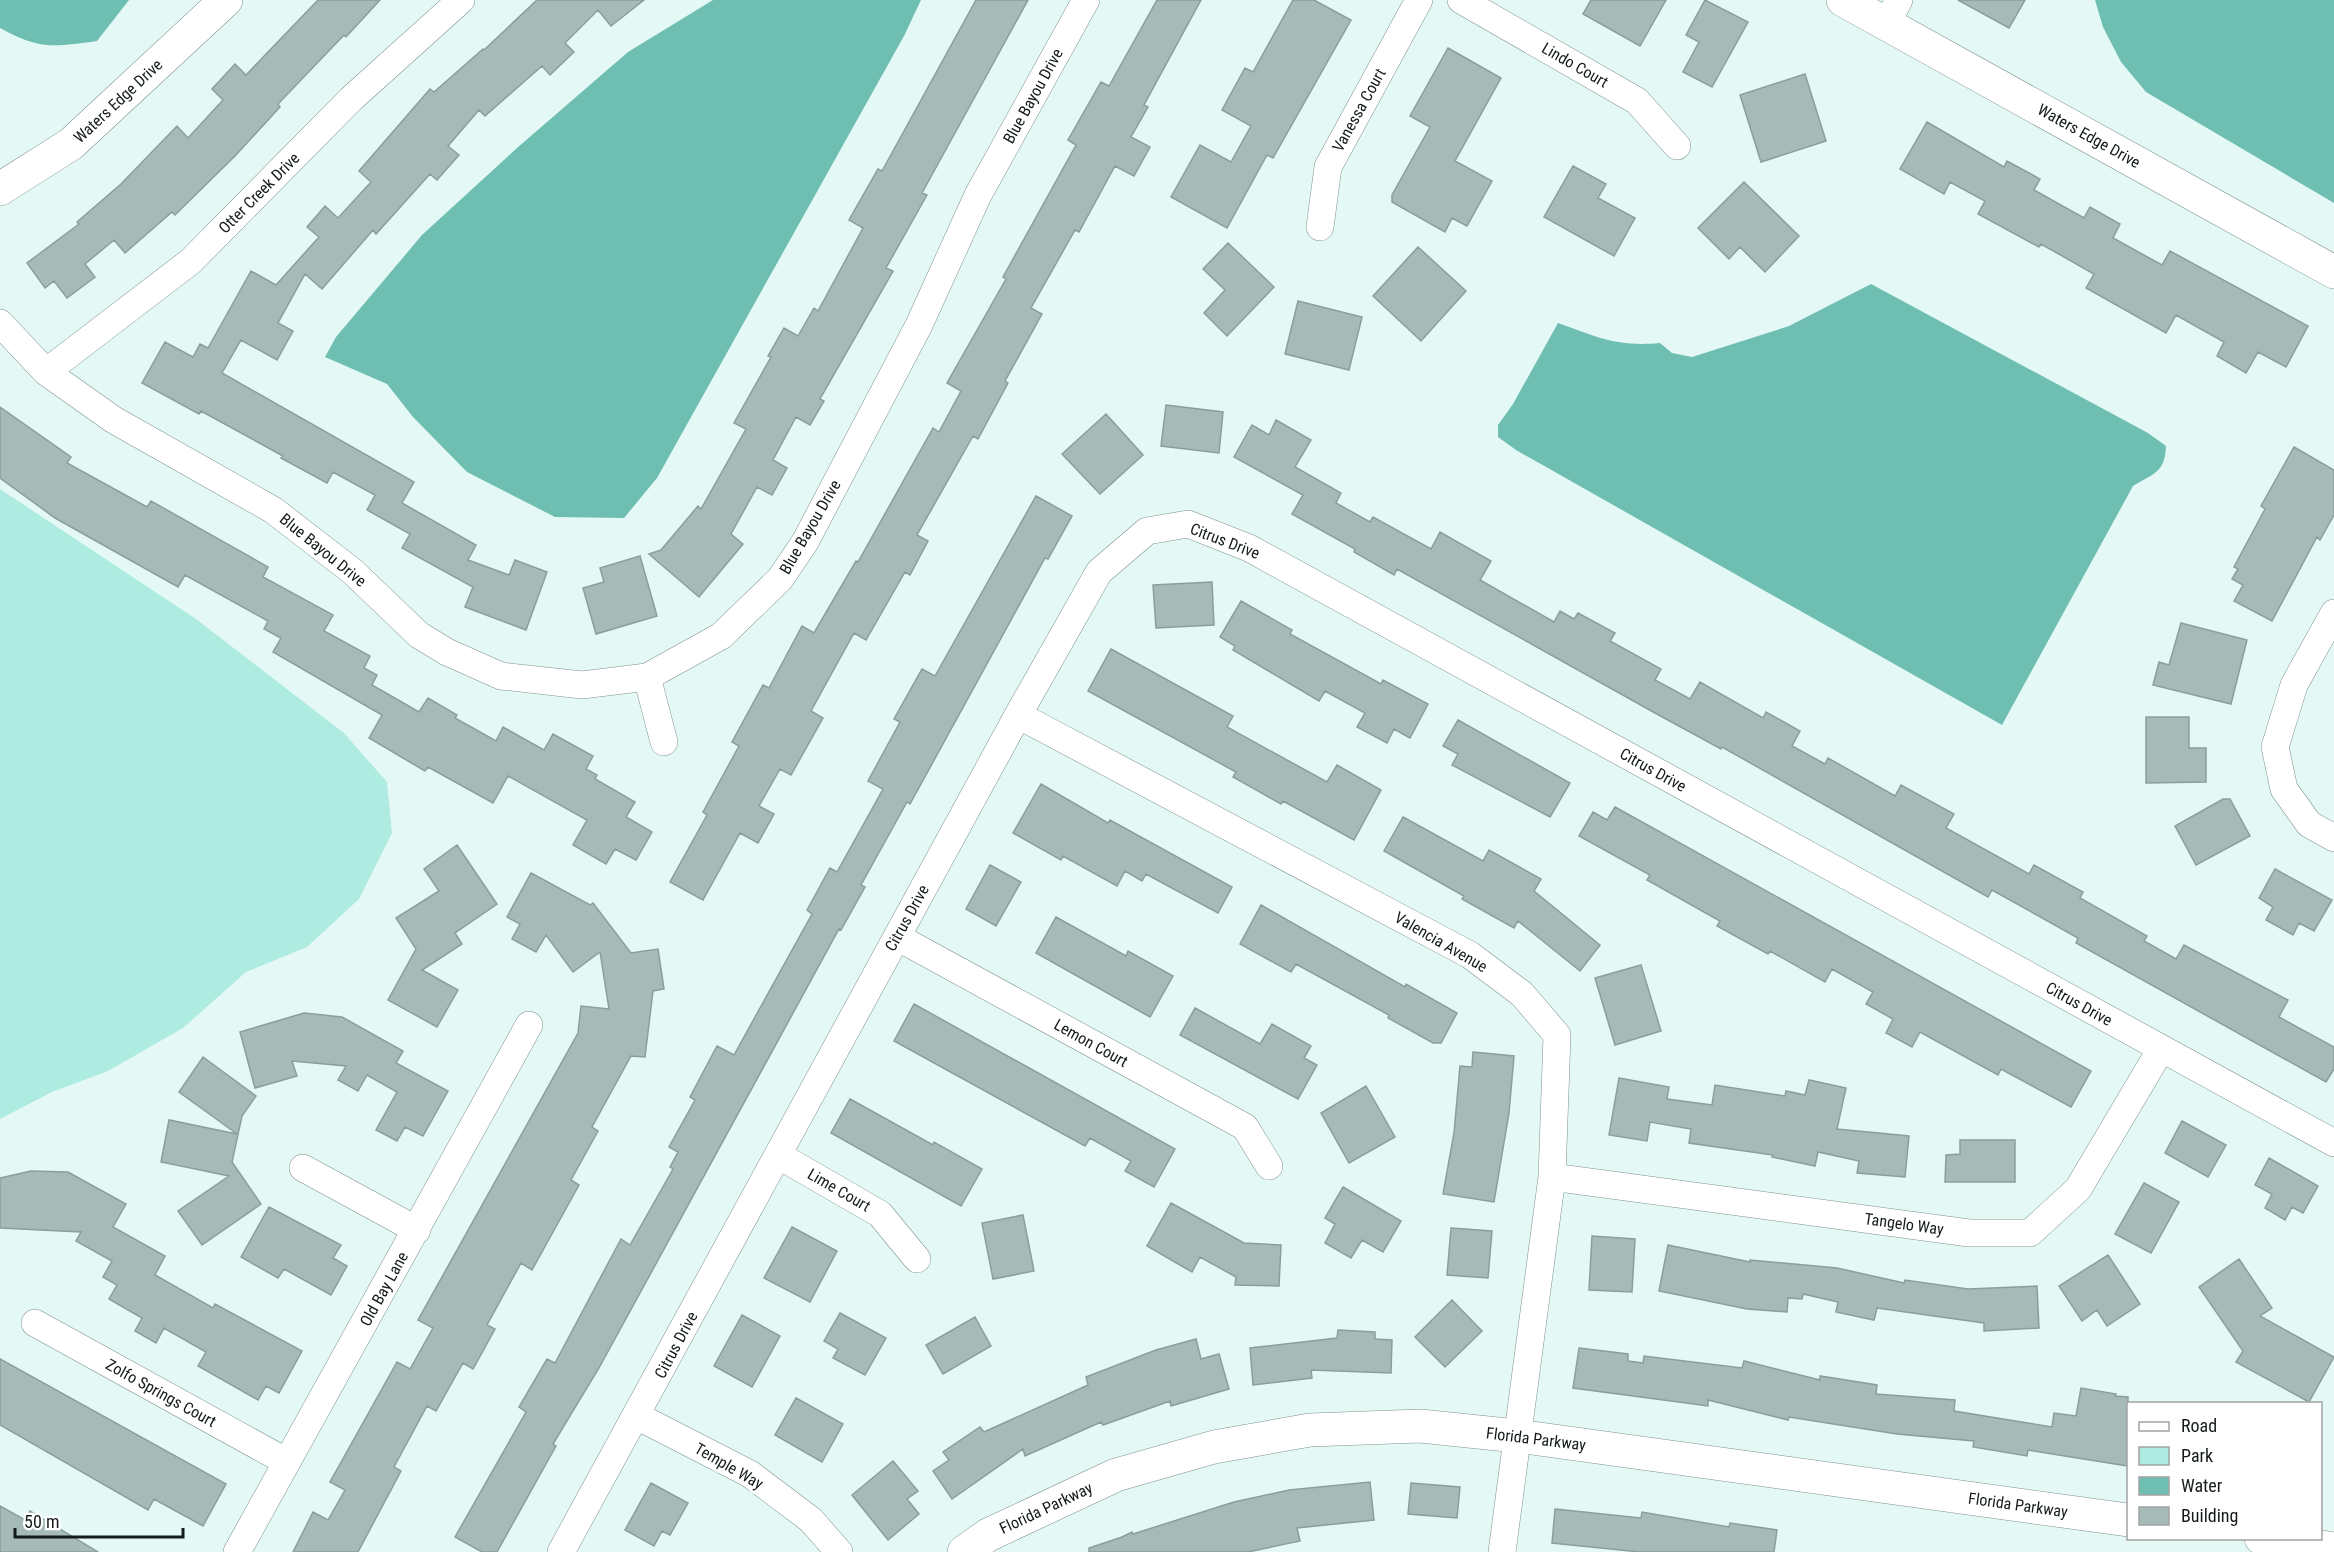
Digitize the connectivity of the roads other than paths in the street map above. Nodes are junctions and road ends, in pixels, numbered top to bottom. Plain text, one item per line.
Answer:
1 (226, 0) edge
2 (461, 0) edge
3 (1086, 0) edge
4 (1419, 0) edge
5 (1461, 0) edge
6 (1843, 0) edge
7 (1893, 12) edge
8 (1677, 146) dead end
9 (0, 189) edge
10 (1320, 227) dead end
11 (2334, 272) edge
12 (0, 323) edge
13 (46, 372) junction
14 (2334, 613) edge
15 (647, 677) junction
16 (1018, 715) junction
17 (664, 742) dead end
18 (2334, 838) edge
19 (897, 937) junction
20 (528, 1025) dead end
21 (2161, 1049) junction
22 (2334, 1143) edge
23 (778, 1155) junction
24 (1269, 1166) dead end
25 (303, 1168) dead end
26 (1552, 1177) junction
27 (417, 1230) junction
28 (917, 1259) dead end
29 (35, 1323) dead end
30 (637, 1416) junction
31 (1517, 1436) junction
32 (287, 1462) junction
33 (2127, 1520) edge
34 (2268, 1540) edge
35 (2334, 1549) edge
36 (237, 1552) edge
37 (561, 1552) edge
38 (839, 1552) edge
39 (964, 1552) edge
40 (1502, 1552) edge

1 - 9 street, Waters Edge Drive
2 - 13 street, Otter Creek Drive
3 - 15 street, Blue Bayou Drive
4 - 10 street, Vanessa Court
5 - 8 street, Lindo Court
6 - 7 street, Waters Edge Drive
7 - 11 street, Waters Edge Drive
12 - 13 street, Blue Bayou Drive
13 - 15 street, Blue Bayou Drive
14 - 18 street
15 - 17 street
16 - 19 street, Citrus Drive
16 - 21 street, Citrus Drive
16 - 26 street, Valencia Avenue
19 - 23 street, Citrus Drive
19 - 24 street, Lemon Court
20 - 27 street, Old Bay Lane
21 - 22 street, Citrus Drive
21 - 26 street, Tangelo Way
23 - 28 street, Lime Court
23 - 30 street, Citrus Drive
25 - 27 street
26 - 31 street, Valencia Avenue
27 - 32 street, Old Bay Lane
29 - 32 street, Zolfo Springs Court
30 - 37 street, Citrus Drive
30 - 38 street, Temple Way
31 - 33 street, Florida Parkway
31 - 39 street, Florida Parkway
31 - 40 street, Valencia Avenue
32 - 36 street, Old Bay Lane
34 - 35 street

